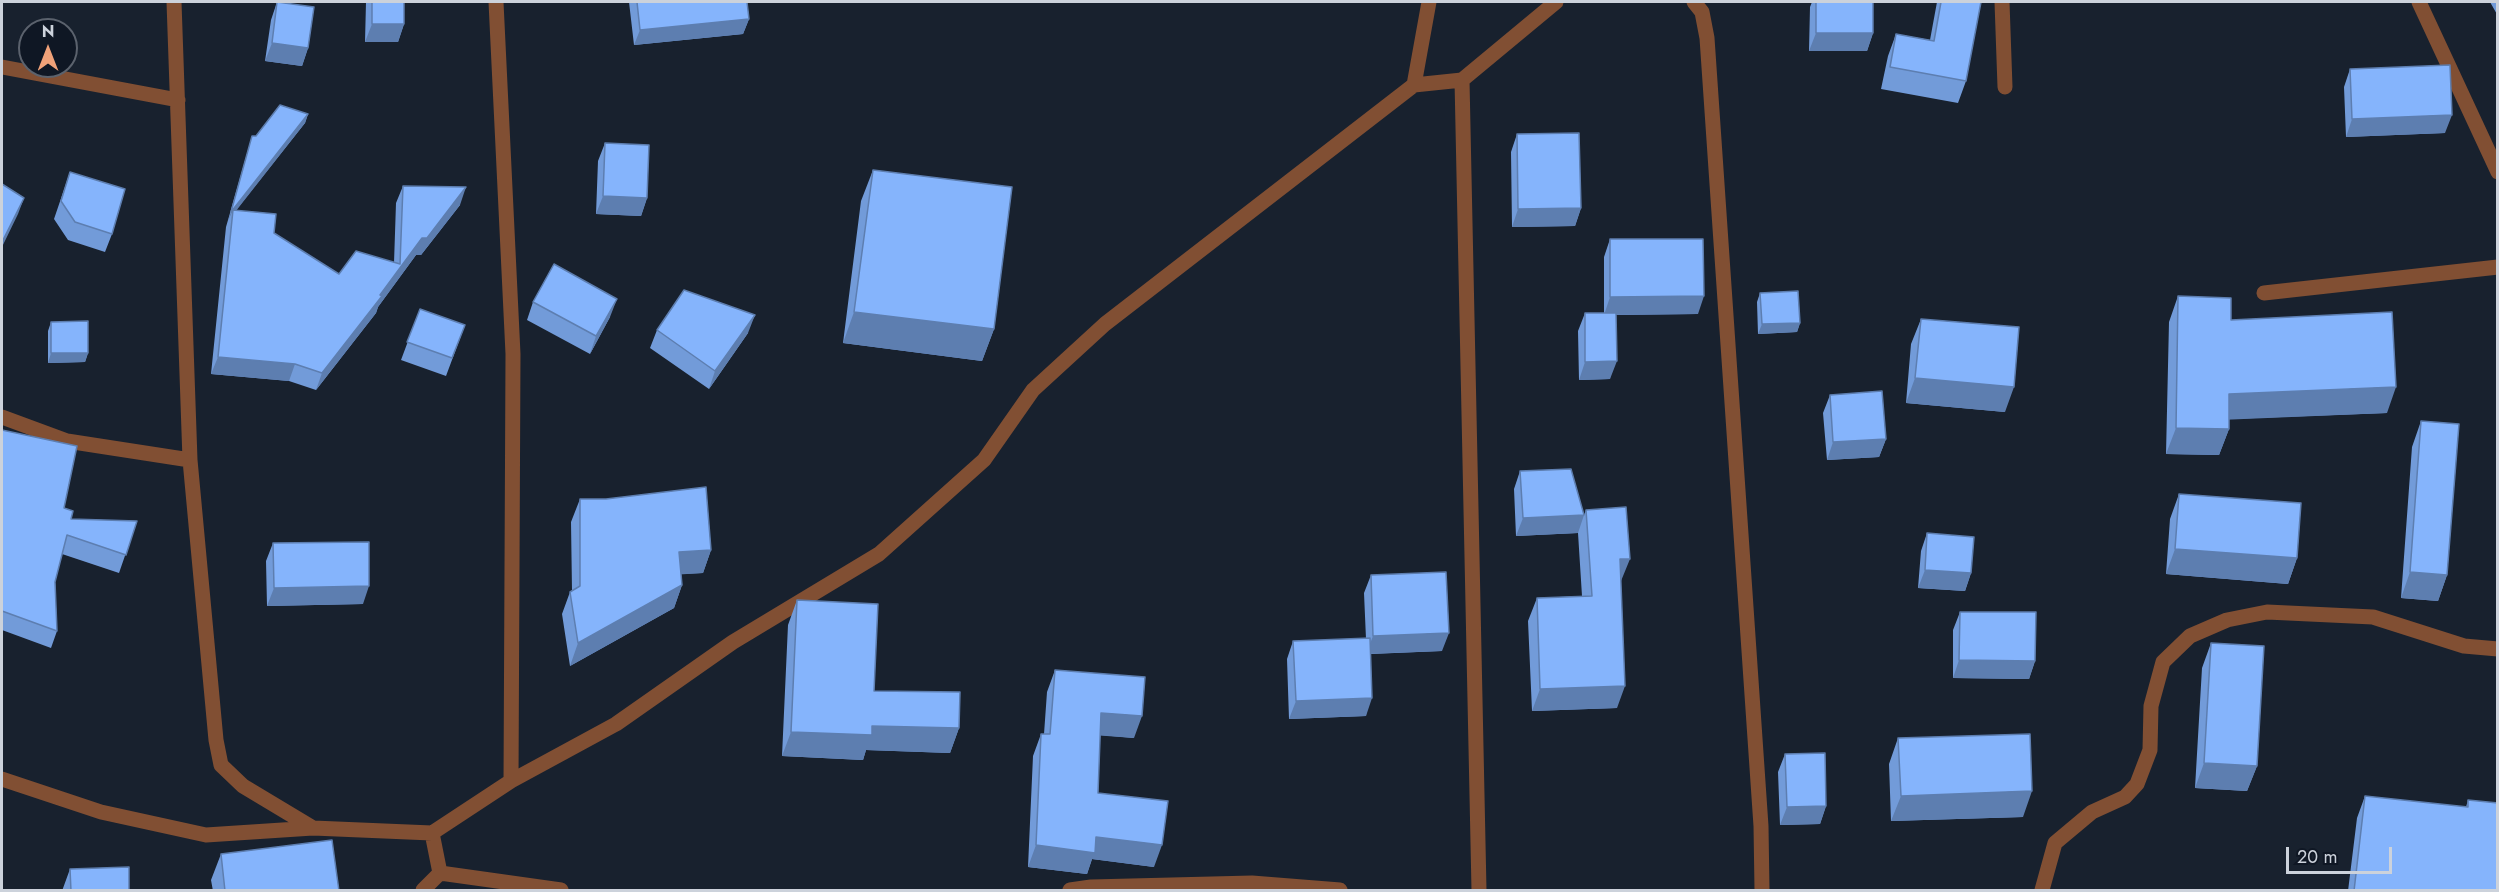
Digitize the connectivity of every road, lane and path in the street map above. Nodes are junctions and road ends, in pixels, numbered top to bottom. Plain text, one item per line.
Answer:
1 (174, 2) edge
2 (496, 2) edge
3 (1429, 2) edge
4 (1556, 2) edge
5 (1694, 2) edge
6 (2002, 2) edge
7 (2419, 2) edge
8 (2, 67) edge
9 (1462, 80) junction
10 (1414, 85) junction
11 (2006, 87) dead end
12 (178, 100) junction
13 (2498, 172) edge
14 (2498, 267) edge
15 (2264, 293) dead end
16 (2, 417) edge
17 (190, 460) junction
18 (2498, 649) edge
19 (2, 779) edge
20 (511, 781) junction
21 (313, 828) junction
22 (432, 833) junction
23 (440, 873) junction
24 (423, 891) edge
25 (561, 891) edge
26 (1070, 891) edge
27 (1340, 891) edge
28 (1479, 891) edge
29 (1762, 891) edge
30 (2042, 891) edge

1 - 12 street
2 - 20 street
3 - 10 street
4 - 9 street
5 - 29 street
6 - 11 street
7 - 13 street
8 - 12 street
9 - 10 street
9 - 28 street
10 - 20 street
12 - 17 street
14 - 15 street
16 - 17 street
17 - 21 street
18 - 30 street
19 - 21 street
20 - 22 street
21 - 22 street
22 - 23 street
23 - 24 street
23 - 25 street
26 - 27 street

